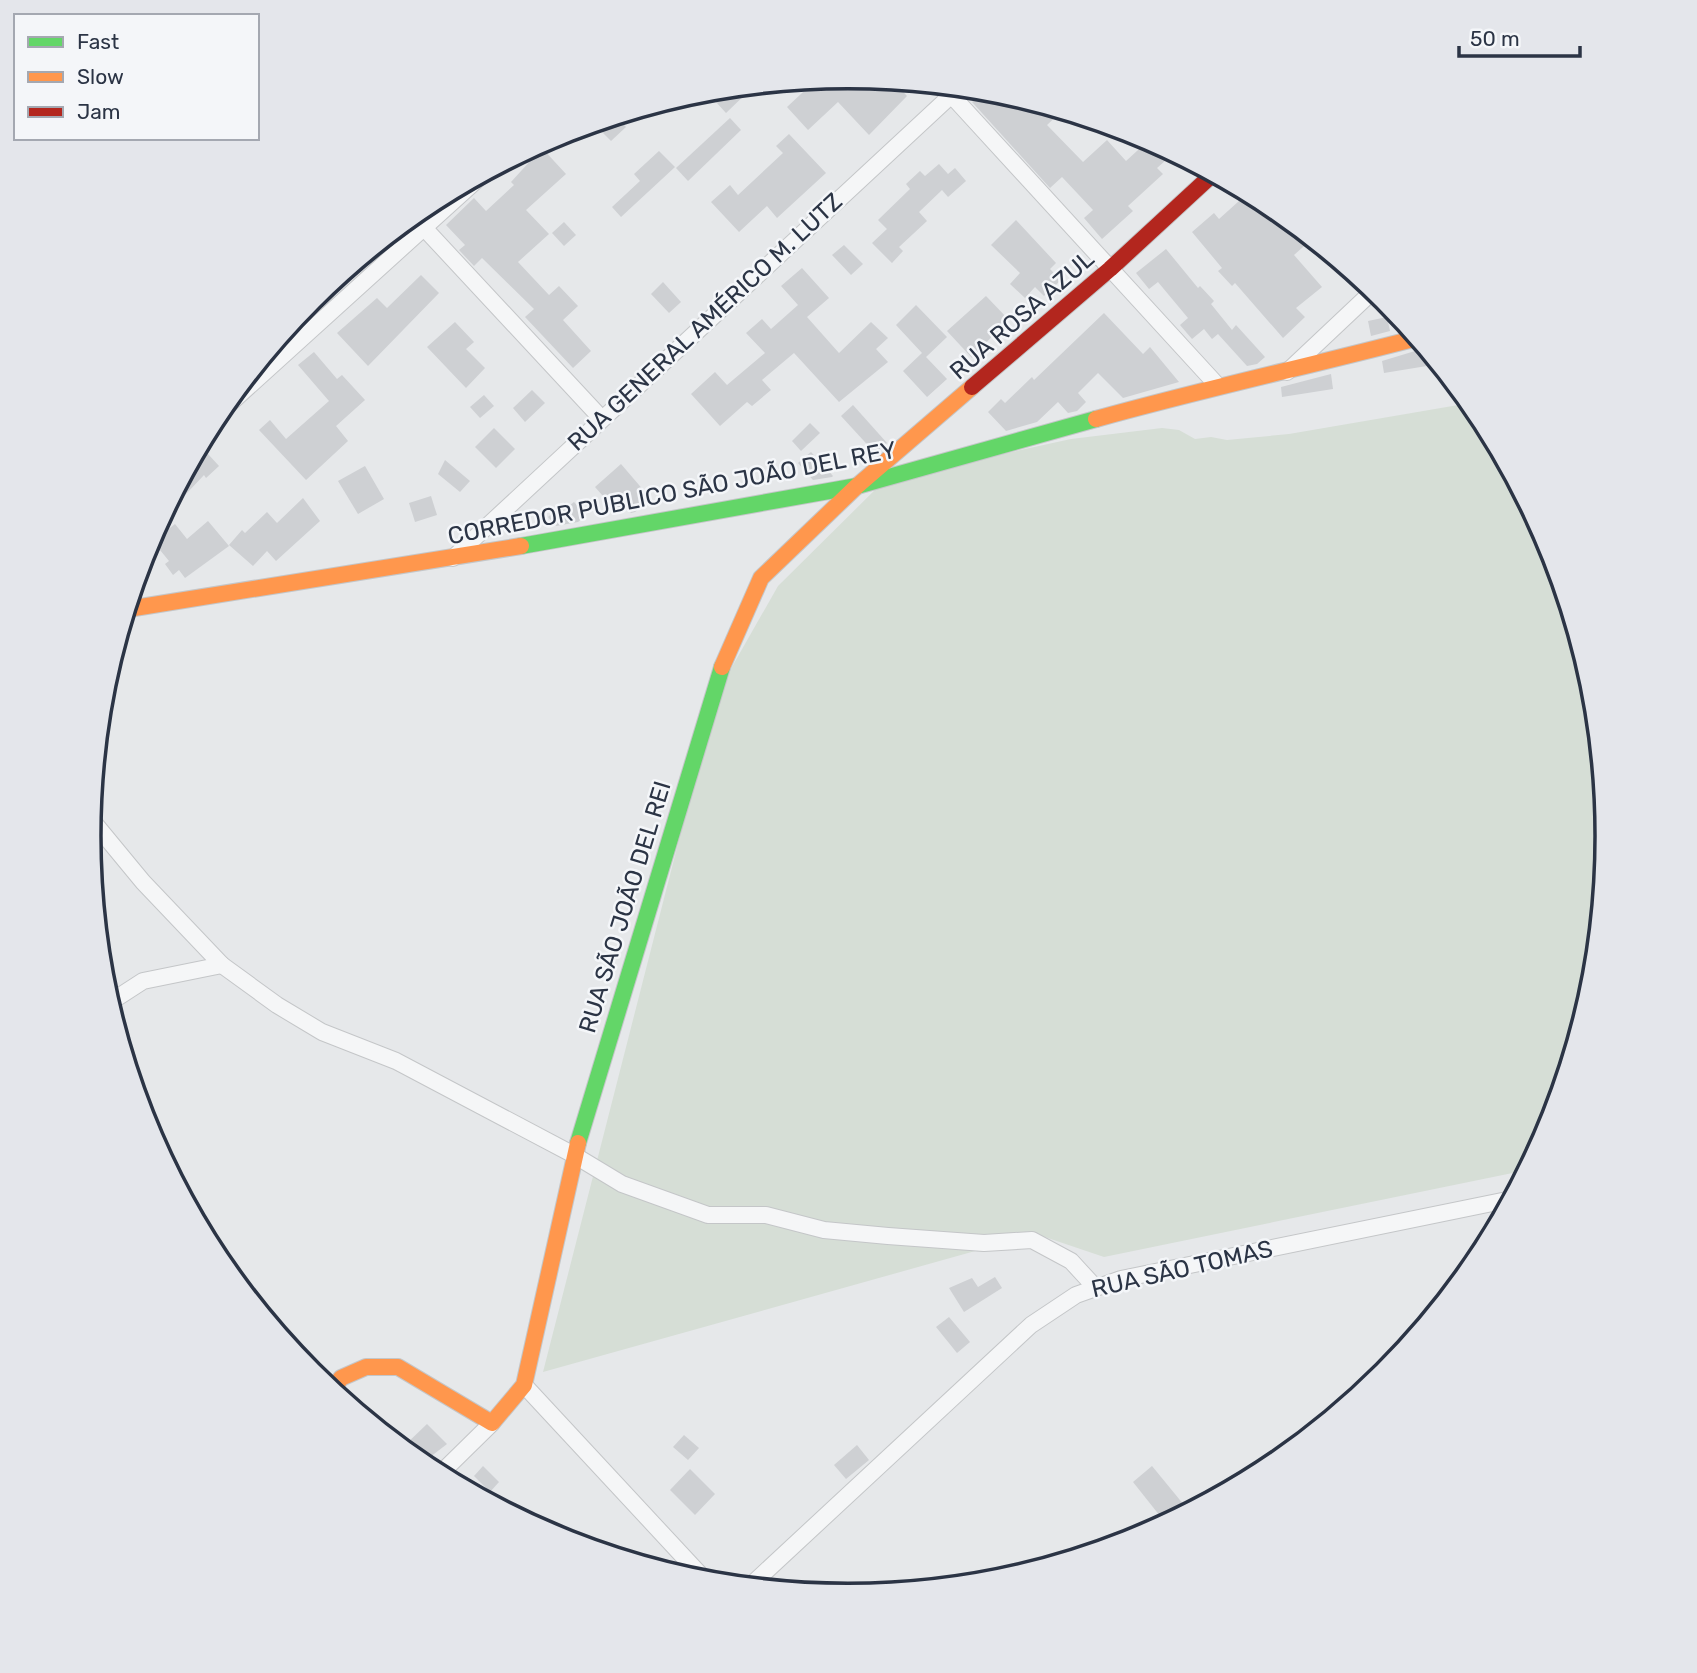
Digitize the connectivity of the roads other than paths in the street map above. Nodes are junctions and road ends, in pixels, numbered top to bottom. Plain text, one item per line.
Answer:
1 (945, 96) edge
2 (958, 98) edge
3 (1206, 180) edge
4 (453, 203) edge
5 (422, 224) edge
6 (426, 228) junction
7 (1110, 269) junction
8 (1366, 298) edge
9 (1407, 341) edge
10 (1287, 372) junction
11 (261, 375) edge
12 (1217, 385) junction
13 (601, 418) junction
14 (858, 486) junction
15 (452, 558) junction
16 (138, 607) edge
17 (101, 831) edge
18 (222, 965) junction
19 (119, 996) edge
20 (574, 1155) junction
21 (1501, 1201) edge
22 (1094, 1286) junction
23 (338, 1382) edge
24 (524, 1385) junction
25 (492, 1423) junction
26 (447, 1467) edge
27 (693, 1567) edge
28 (759, 1578) edge

1 - 13 street, RUA GENERAL AMÉRICO M. LUTZ
2 - 7 street
3 - 7 street, RUA ROSA AZUL
4 - 6 street
5 - 6 street
6 - 11 street
6 - 13 street
7 - 12 street
7 - 14 street, RUA ROSA AZUL
8 - 10 street
9 - 10 street
10 - 12 street, CORREDOR PUBLICO SÃO JOÃO DEL REY
12 - 14 street, CORREDOR PUBLICO SÃO JOÃO DEL REY
13 - 15 street, RUA GENERAL AMÉRICO M. LUTZ
14 - 15 street, CORREDOR PUBLICO SÃO JOÃO DEL REY
14 - 20 street, RUA SÃO JOÃO DEL REI
15 - 16 street, CORREDOR PUBLICO SÃO JOÃO DEL REY
17 - 18 street
18 - 19 street
18 - 20 street
20 - 22 street
20 - 24 street, RUA SÃO JOÃO DEL REI
21 - 22 street, RUA SÃO TOMAS
22 - 28 street, RUA SÃO TOMAS
23 - 25 street
24 - 25 street
24 - 27 street
25 - 26 street

